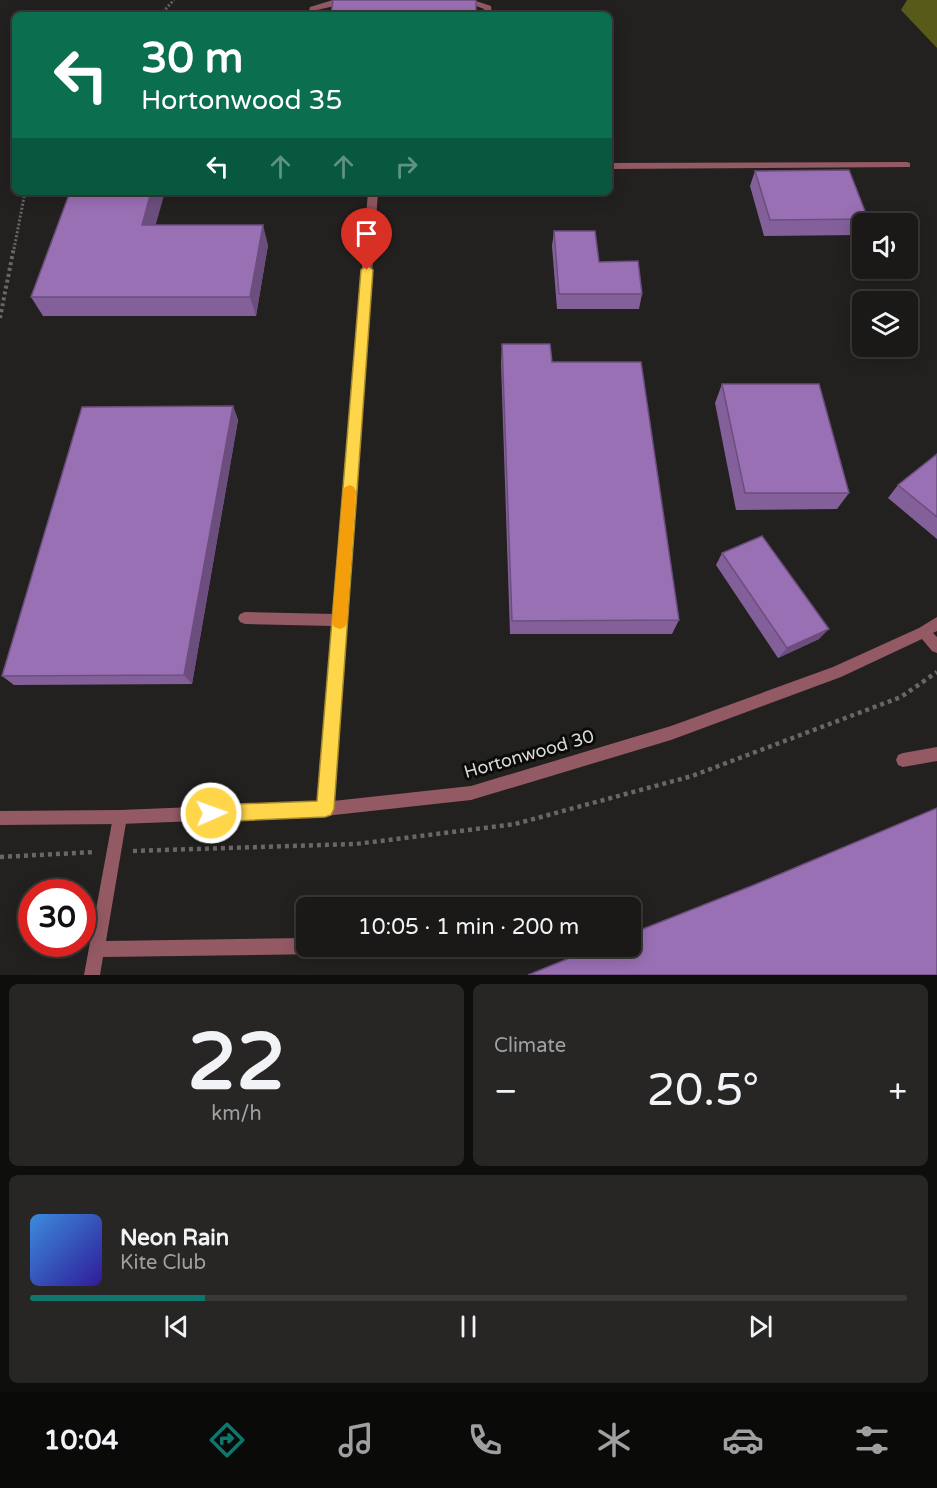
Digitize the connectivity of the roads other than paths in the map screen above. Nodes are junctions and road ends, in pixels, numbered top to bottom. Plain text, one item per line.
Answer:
1 (359, 2) edge
2 (450, 2) edge
3 (312, 12) edge
4 (488, 12) edge
5 (907, 165) dead end
6 (612, 166) edge
7 (373, 195) edge
8 (245, 618) dead end
9 (340, 620) junction
10 (937, 623) edge
11 (924, 632) junction
12 (937, 647) edge
13 (937, 754) edge
14 (903, 760) dead end
15 (325, 809) junction
16 (120, 817) junction
17 (0, 818) edge
18 (296, 946) edge
19 (96, 949) joint
20 (95, 957) edge
21 (92, 975) edge

1 - 3 street
2 - 4 street
5 - 6 street
7 - 9 street
8 - 9 street
9 - 15 street
10 - 11 street, Hortonwood 30
11 - 12 street
11 - 15 street, Hortonwood 30
13 - 14 street
15 - 16 street, Hortonwood 30
16 - 17 street, Hortonwood 30
16 - 19 street
18 - 19 street
20 - 21 street

